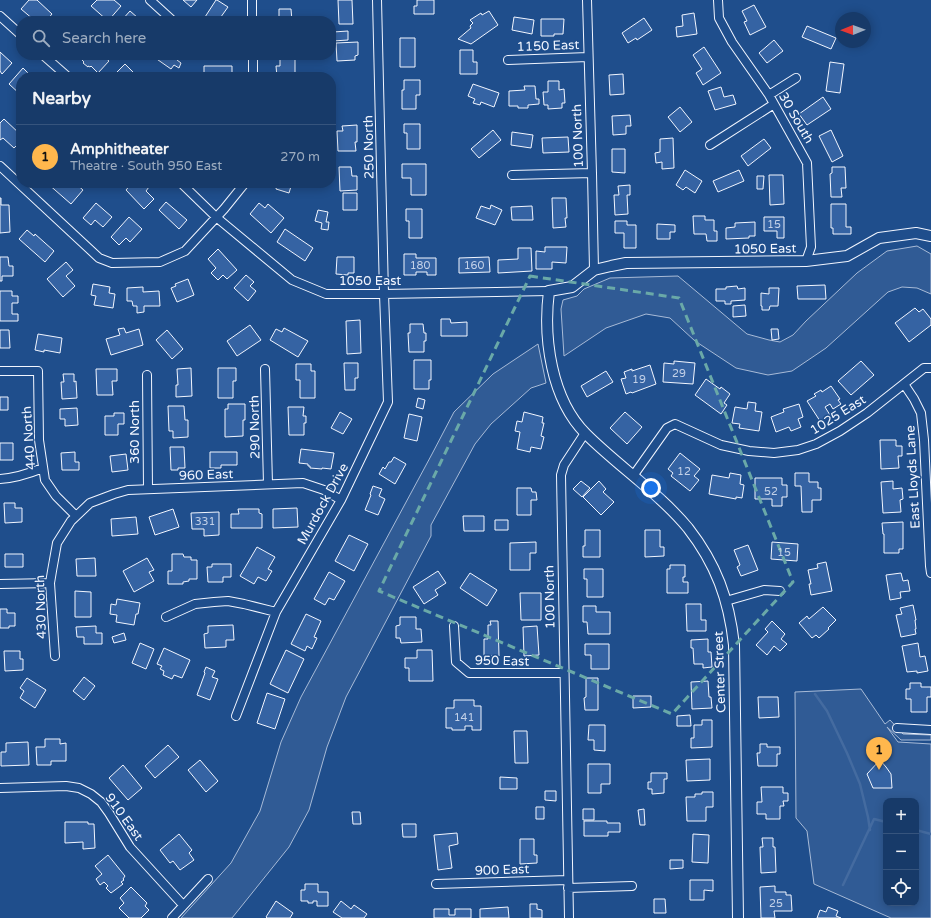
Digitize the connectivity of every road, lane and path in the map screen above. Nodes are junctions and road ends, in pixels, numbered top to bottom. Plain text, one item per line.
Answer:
1 (150, 0) edge
2 (252, 0) edge
3 (377, 0) edge
4 (587, 0) edge
5 (718, 0) edge
6 (0, 16) edge
7 (168, 16) edge
8 (252, 16) edge
9 (16, 30) edge
10 (588, 57) junction
11 (49, 60) edge
12 (253, 60) edge
13 (508, 60) dead end
14 (63, 72) edge
15 (253, 72) edge
16 (796, 78) dead end
17 (769, 95) junction
18 (774, 104) junction
19 (710, 144) dead end
20 (0, 166) edge
21 (592, 173) junction
22 (512, 175) dead end
23 (16, 181) edge
24 (24, 188) edge
25 (186, 188) edge
26 (241, 188) edge
27 (216, 217) junction
28 (931, 236) edge
29 (806, 261) junction
30 (594, 270) junction
31 (549, 292) junction
32 (384, 294) junction
33 (931, 368) edge
34 (266, 370) dead end
35 (0, 371) edge
36 (147, 375) dead end
37 (904, 384) junction
38 (585, 433) junction
39 (43, 468) junction
40 (633, 476) junction
41 (0, 478) edge
42 (268, 484) junction
43 (148, 489) junction
44 (341, 500) junction
45 (76, 516) junction
46 (931, 568) edge
47 (50, 583) junction
48 (0, 584) edge
49 (780, 590) dead end
50 (726, 601) junction
51 (276, 612) junction
52 (166, 617) dead end
53 (454, 626) dead end
54 (55, 656) dead end
55 (564, 673) junction
56 (236, 716) dead end
57 (898, 728) dead end
58 (931, 730) edge
59 (0, 788) edge
60 (208, 879) dead end
61 (436, 884) dead end
62 (568, 884) junction
63 (632, 886) dead end
64 (183, 905) junction
65 (172, 918) edge
66 (569, 918) edge
67 (738, 918) edge

1 - 7 street
2 - 8 street
3 - 32 street, 250 North
4 - 10 street, 100 North
5 - 17 street, 30 South
6 - 9 street
10 - 13 street, 1150 East
10 - 21 street, 100 North
11 - 14 street
12 - 15 street
16 - 17 street
17 - 18 street, 30 South
18 - 19 street
18 - 29 street, 30 South
20 - 23 street
21 - 22 street
21 - 30 street, 100 North
24 - 27 street
25 - 27 street, 1050 East
26 - 27 street
27 - 32 street, 1050 East
28 - 29 street, 1050 East
29 - 30 street, 1050 East
30 - 31 street
31 - 32 street, 1050 East
31 - 38 street
32 - 44 street, Murdock Drive
33 - 37 street, 1025 East
34 - 42 street, 290 North
35 - 39 street, 440 North
36 - 43 street, 360 North
37 - 40 street, 1025 East
37 - 46 street, East Lloyds Lane
38 - 40 street, Center Street
38 - 55 street, 100 North
39 - 41 street
39 - 45 street, 440 North
40 - 50 street, Center Street
42 - 43 street, 960 East
42 - 44 street, 960 East
43 - 45 street, 960 East
44 - 51 street, Murdock Drive
45 - 47 street, 430 North
47 - 48 street
47 - 54 street, 430 North
49 - 50 street
50 - 67 street, Center Street
51 - 52 street
51 - 56 street, Murdock Drive
53 - 55 street, 950 East
55 - 62 street, 100 North
57 - 58 street
59 - 64 street, 910 East
60 - 64 street
61 - 62 street, 900 East
62 - 63 street, 900 East
62 - 66 street, 100 North
64 - 65 street

